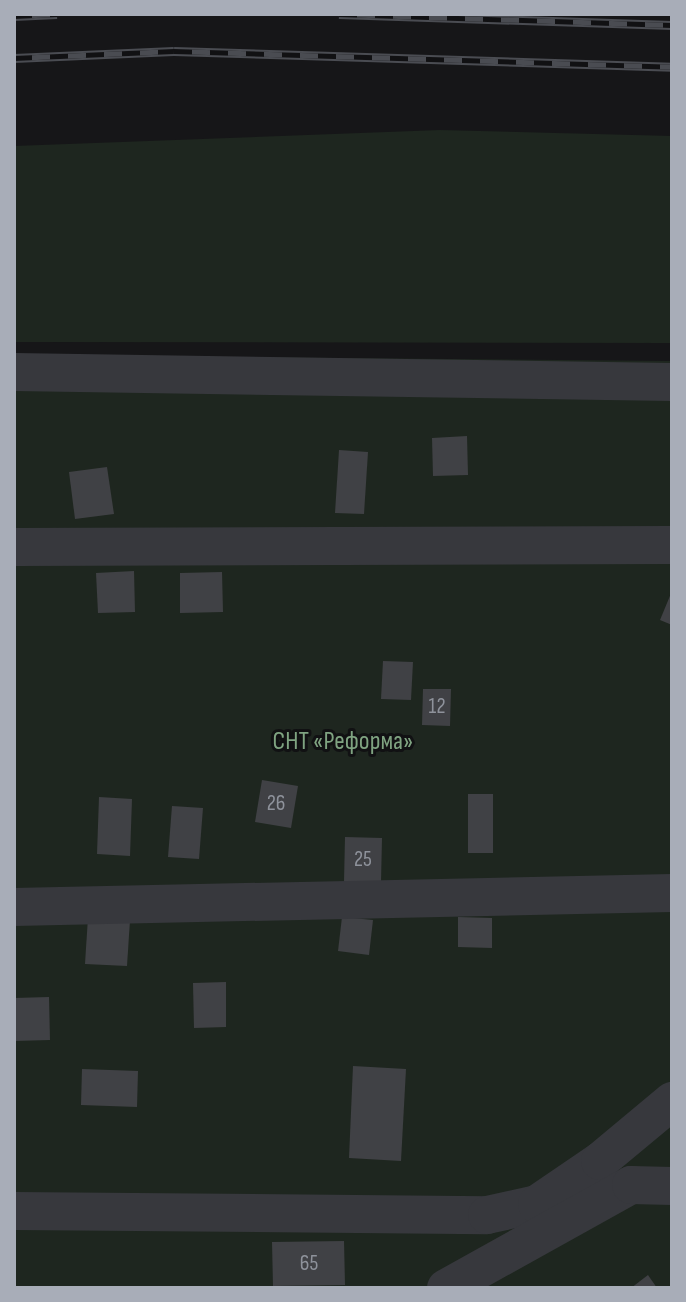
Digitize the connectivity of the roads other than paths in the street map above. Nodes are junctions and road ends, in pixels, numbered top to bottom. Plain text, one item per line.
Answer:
1 (14, 372) edge
2 (672, 382) edge
3 (672, 545) edge
4 (14, 547) edge
5 (672, 893) edge
6 (14, 907) edge
7 (672, 1101) edge
8 (672, 1186) edge
9 (14, 1211) edge
10 (446, 1288) edge

1 - 2 street
3 - 4 street
5 - 6 street
7 - 9 street
8 - 10 street

